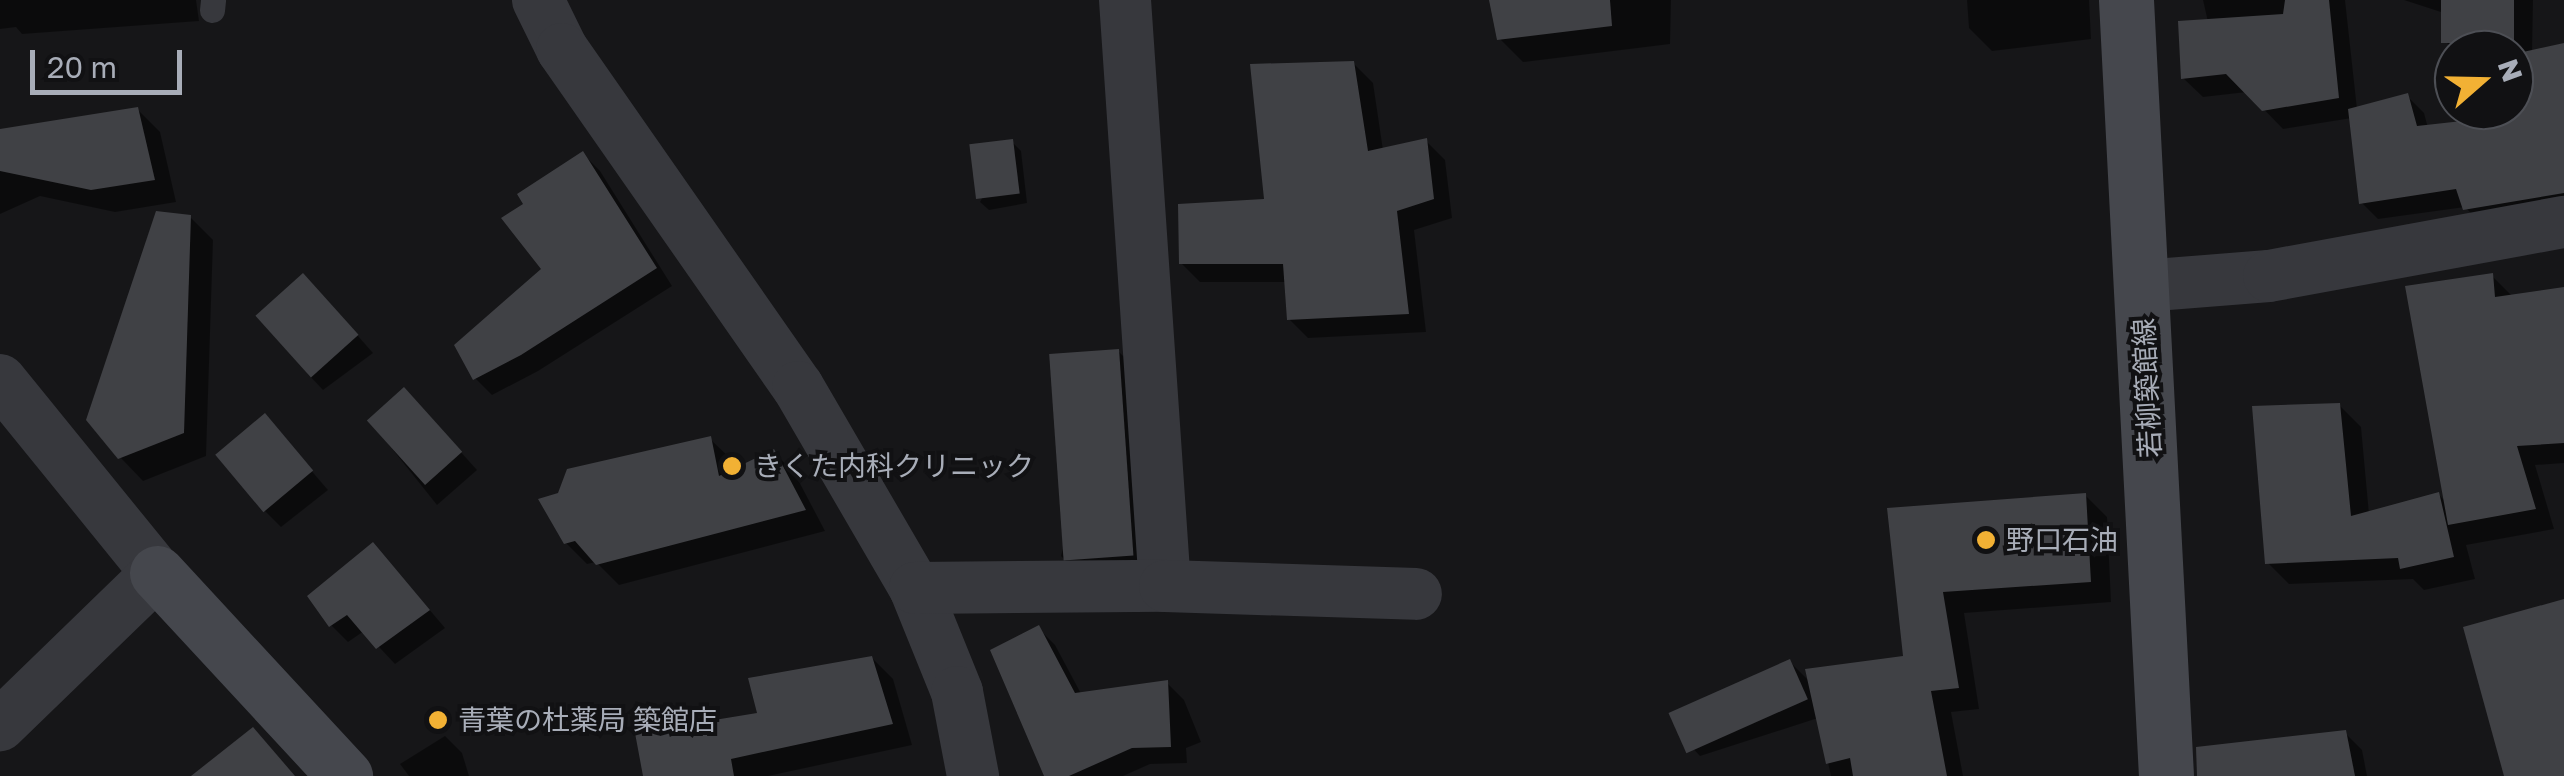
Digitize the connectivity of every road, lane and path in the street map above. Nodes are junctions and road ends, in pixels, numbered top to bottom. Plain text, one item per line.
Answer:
1 (538, 0) edge
2 (1125, 0) edge
3 (2126, 0) edge
4 (2564, 222) edge
5 (2142, 286) junction
6 (0, 380) edge
7 (158, 573) junction
8 (1165, 586) junction
9 (915, 588) junction
10 (1416, 594) dead end
11 (0, 725) edge
12 (345, 776) edge
13 (973, 776) edge
14 (2166, 776) edge

1 - 9 street
2 - 8 street
3 - 5 main road, 若柳築館線
4 - 5 street
5 - 14 main road, 若柳築館線
6 - 7 street
7 - 11 street
7 - 12 main road
8 - 9 street
8 - 10 street
9 - 13 street

